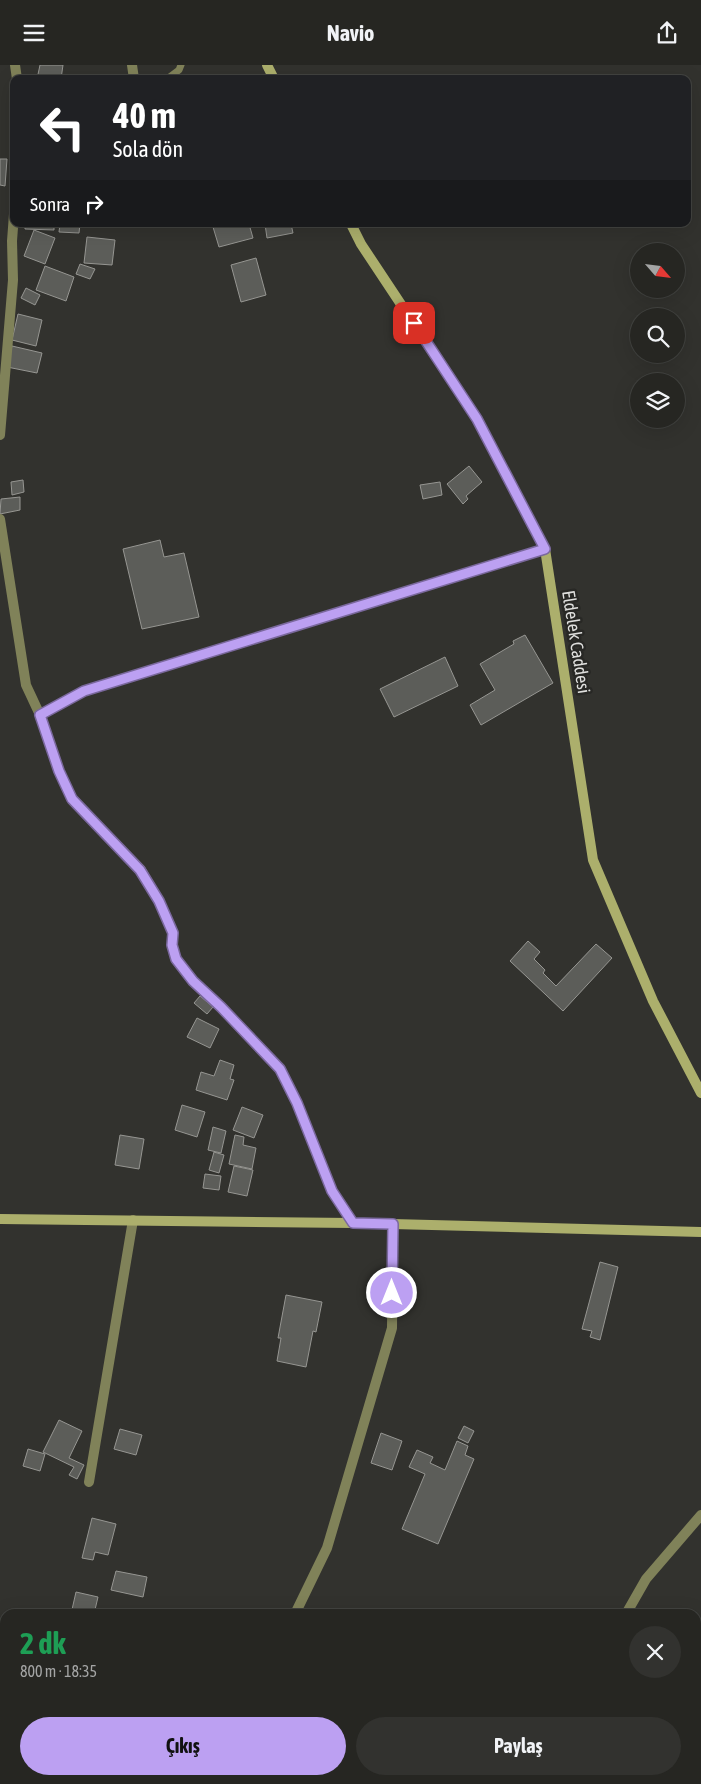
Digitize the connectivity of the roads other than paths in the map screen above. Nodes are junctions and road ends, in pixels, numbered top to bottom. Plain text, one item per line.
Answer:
1 (181, 65) edge
2 (172, 75) edge
3 (13, 227) edge
4 (352, 227) edge
5 (0, 435) edge
6 (0, 519) edge
7 (545, 549) junction
8 (40, 715) junction
9 (701, 1093) edge
10 (0, 1219) edge
11 (133, 1220) junction
12 (353, 1223) junction
13 (393, 1224) junction
14 (700, 1230) edge
15 (89, 1482) dead end
16 (701, 1515) edge
17 (297, 1609) edge
18 (629, 1609) edge

1 - 2 lane
3 - 5 street
4 - 7 street, Eldelek Caddesi
6 - 8 street
7 - 8 street
7 - 9 street, Eldelek Caddesi
8 - 12 street
10 - 11 street
11 - 12 street
11 - 15 street
12 - 13 street
13 - 14 street
13 - 17 street
16 - 18 street

